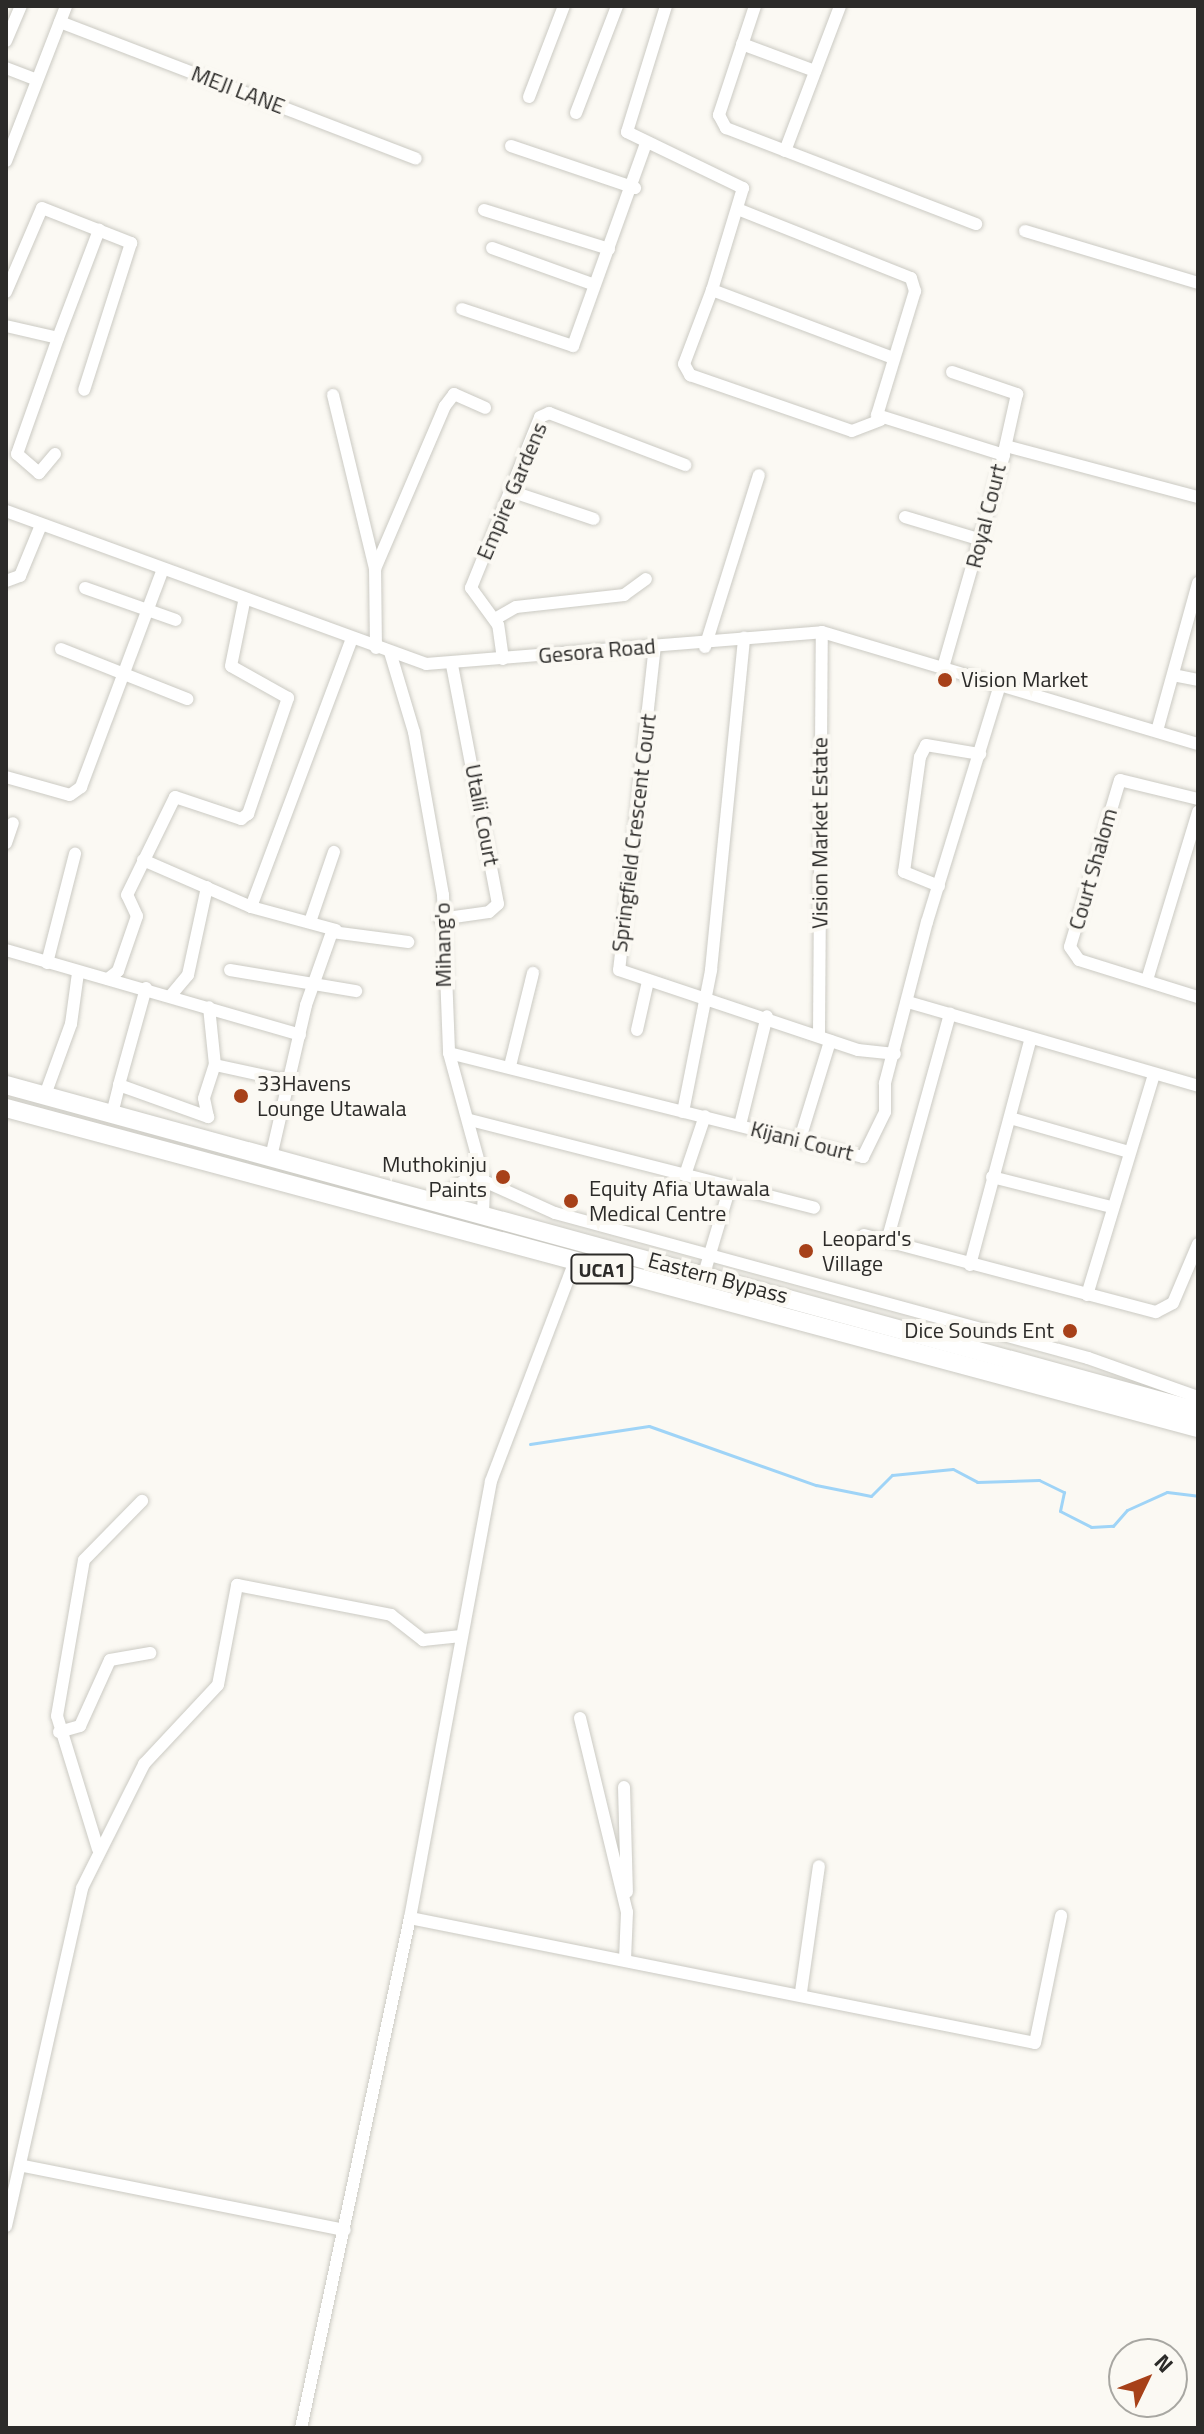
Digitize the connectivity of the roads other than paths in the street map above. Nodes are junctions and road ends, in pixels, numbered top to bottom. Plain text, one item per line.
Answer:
1 (21, 6) edge
2 (66, 6) edge
3 (564, 6) edge
4 (617, 6) edge
5 (666, 6) edge
6 (755, 6) edge
7 (840, 6) edge
8 (60, 22) junction
9 (6, 41) edge
10 (742, 44) junction
11 (6, 68) edge
12 (815, 71) junction
13 (37, 80) junction
14 (529, 97) dead end
15 (576, 113) dead end
16 (10, 137) edge
17 (511, 146) dead end
18 (645, 146) junction
19 (785, 151) junction
20 (416, 159) dead end
21 (6, 161) edge
22 (635, 188) junction
23 (484, 210) dead end
24 (740, 210) junction
25 (976, 224) dead end
26 (99, 230) junction
27 (1025, 231) dead end
28 (492, 248) dead end
29 (609, 249) junction
30 (1198, 283) edge
31 (595, 285) junction
32 (712, 290) junction
33 (6, 292) edge
34 (462, 309) dead end
35 (6, 326) edge
36 (58, 338) junction
37 (890, 357) junction
38 (952, 372) dead end
39 (84, 390) dead end
40 (333, 395) dead end
41 (485, 408) dead end
42 (880, 420) junction
43 (1005, 451) junction
44 (55, 454) dead end
45 (685, 465) dead end
46 (759, 475) dead end
47 (513, 492) junction
48 (1198, 497) edge
49 (6, 511) edge
50 (905, 517) dead end
51 (594, 519) dead end
52 (41, 525) junction
53 (981, 540) junction
54 (375, 569) junction
55 (162, 572) junction
56 (646, 579) dead end
57 (6, 581) edge
58 (1198, 585) edge
59 (85, 588) dead end
60 (244, 602) junction
61 (148, 610) junction
62 (495, 619) junction
63 (176, 620) dead end
64 (822, 632) junction
65 (744, 638) junction
66 (352, 639) junction
67 (655, 645) junction
68 (705, 647) junction
69 (376, 648) junction
70 (61, 649) dead end
71 (390, 652) junction
72 (503, 659) junction
73 (452, 666) junction
74 (943, 668) junction
75 (124, 675) junction
76 (1173, 675) junction
77 (1198, 680) edge
78 (1000, 685) junction
79 (187, 699) dead end
80 (1157, 731) junction
81 (1198, 744) edge
82 (980, 754) junction
83 (6, 777) edge
84 (1198, 799) edge
85 (1198, 812) edge
86 (13, 823) dead end
87 (6, 843) edge
88 (334, 852) dead end
89 (75, 854) dead end
90 (143, 860) junction
91 (939, 886) junction
92 (207, 887) junction
93 (251, 907) junction
94 (311, 919) junction
95 (440, 919) junction
96 (336, 930) junction
97 (408, 942) dead end
98 (6, 950) edge
99 (47, 963) junction
100 (230, 970) dead end
101 (78, 973) junction
102 (533, 973) dead end
103 (108, 979) junction
104 (1147, 980) junction
105 (648, 981) junction
106 (312, 987) junction
107 (146, 988) junction
108 (356, 991) dead end
109 (172, 994) junction
110 (1198, 997) edge
111 (706, 1000) junction
112 (911, 1003) junction
113 (209, 1007) junction
114 (950, 1014) junction
115 (767, 1016) junction
116 (637, 1030) dead end
117 (300, 1035) junction
118 (825, 1037) junction
119 (1030, 1041) junction
120 (449, 1053) junction
121 (895, 1054) junction
122 (215, 1065) junction
123 (510, 1066) junction
124 (1154, 1074) junction
125 (289, 1081) junction
126 (6, 1085) edge
127 (119, 1085) junction
128 (1198, 1086) edge
129 (45, 1095) junction
130 (6, 1108) edge
131 (683, 1112) junction
132 (112, 1114) junction
133 (705, 1116) junction
134 (1010, 1118) junction
135 (470, 1120) junction
136 (740, 1125) junction
137 (799, 1142) junction
138 (1126, 1151) junction
139 (271, 1157) junction
140 (685, 1175) junction
141 (992, 1177) junction
142 (484, 1181) junction
143 (730, 1187) junction
144 (434, 1201) junction
145 (1111, 1207) junction
146 (814, 1208) dead end
147 (555, 1213) junction
148 (483, 1215) junction
149 (550, 1233) junction
150 (864, 1235) dead end
151 (887, 1241) junction
152 (1198, 1244) edge
153 (709, 1253) junction
154 (575, 1261) junction
155 (970, 1265) junction
156 (704, 1274) junction
157 (825, 1286) junction
158 (1087, 1295) junction
159 (821, 1306) junction
160 (884, 1323) junction
161 (1035, 1343) junction
162 (879, 1344) junction
163 (1030, 1364) junction
164 (1198, 1397) edge
165 (1198, 1410) edge
166 (1198, 1428) edge
167 (142, 1501) dead end
168 (459, 1636) junction
169 (150, 1653) dead end
170 (580, 1718) dead end
171 (59, 1732) junction
172 (624, 1787) dead end
173 (98, 1849) junction
174 (819, 1866) dead end
175 (627, 1912) junction
176 (1061, 1916) dead end
177 (410, 1918) junction
178 (625, 1960) junction
179 (801, 1992) junction
180 (24, 2166) junction
181 (6, 2226) edge
182 (345, 2230) junction
183 (301, 2428) edge

1 - 9 street
2 - 8 street
3 - 14 street
4 - 15 street
5 - 18 street
6 - 10 street
7 - 12 street
8 - 13 street
8 - 20 street, MEJI LANE
10 - 12 street
10 - 19 street
11 - 13 street
12 - 19 street
13 - 16 street
16 - 21 street
17 - 22 street
18 - 22 street
18 - 24 street
19 - 25 street
22 - 29 street
23 - 29 street
24 - 32 street
24 - 37 street
26 - 33 street
26 - 36 street
26 - 39 street
27 - 30 street
28 - 31 street
29 - 31 street
31 - 34 street
32 - 37 street
32 - 42 street
35 - 36 street
36 - 44 street
37 - 42 street
38 - 43 street
40 - 54 street
41 - 54 street
42 - 43 street, Royal Court
43 - 48 street
43 - 53 street, Royal Court
45 - 47 street, Empire Gardens
46 - 68 street
47 - 51 street
47 - 62 street, Empire Gardens
49 - 52 street, Gesora Road
50 - 53 street
52 - 55 street, Gesora Road
52 - 57 street
53 - 74 street, Royal Court
54 - 69 street
55 - 60 street, Gesora Road
55 - 61 street
56 - 62 street
58 - 76 street
59 - 61 street
60 - 66 street, Gesora Road
60 - 90 street
61 - 63 street
61 - 75 street
62 - 72 street, Empire Gardens
64 - 65 street, Gesora Road
64 - 74 street, Gesora Road
64 - 118 street, Vision Market Estate
65 - 68 street, Gesora Road
65 - 111 street
66 - 69 street, Gesora Road
66 - 93 street
67 - 68 street, Gesora Road
67 - 72 street, Gesora Road
67 - 105 street, Springfield Crescent Court
69 - 71 street, Gesora Road
70 - 75 street
71 - 73 street, Gesora Road
71 - 95 street, Mihang'o
72 - 73 street, Gesora Road
73 - 95 street, Utalii Court
74 - 78 street, Gesora Road
75 - 79 street
75 - 83 street
76 - 77 street
76 - 80 street
78 - 80 street, Gesora Road
78 - 82 street, Kijani Court
80 - 81 street, Gesora Road
82 - 91 street, Kijani Court
82 - 91 street
84 - 104 street, Court Shalom
85 - 104 street
86 - 87 street
88 - 94 street
89 - 99 street
90 - 92 street
90 - 103 street
91 - 112 street, Kijani Court
92 - 93 street
92 - 109 street
93 - 94 street
94 - 96 street
95 - 120 street, Mihang'o
96 - 97 street
96 - 106 street
98 - 99 street
99 - 101 street
100 - 106 street
101 - 103 street
101 - 129 street
102 - 123 street
103 - 107 street
104 - 110 street, Court Shalom
105 - 111 street, Springfield Crescent Court
105 - 116 street
106 - 108 street
106 - 117 street
107 - 109 street
107 - 127 street
109 - 113 street
111 - 115 street, Springfield Crescent Court
111 - 131 street
112 - 114 street
112 - 121 street, Kijani Court
113 - 117 street
113 - 122 street
114 - 119 street
114 - 151 street
115 - 118 street, Springfield Crescent Court
115 - 136 street
117 - 125 street
118 - 121 street, Springfield Crescent Court
118 - 137 street, Vision Market Estate
119 - 124 street
119 - 134 street
120 - 123 street, Kijani Court
120 - 135 street, Mihang'o
121 - 137 street, Kijani Court
122 - 125 street
122 - 127 street
123 - 131 street, Kijani Court
124 - 128 street
124 - 138 street
125 - 139 street
126 - 129 main road, Eastern Bypass / UCA1
127 - 132 street
129 - 132 main road, Eastern Bypass / UCA1
130 - 154 main road, Eastern Bypass / UCA1
131 - 133 street, Kijani Court
132 - 139 main road, Eastern Bypass / UCA1
133 - 136 street, Kijani Court
133 - 140 street
134 - 138 street
134 - 141 street
135 - 140 street
135 - 142 street, Mihang'o
136 - 137 street, Kijani Court
138 - 145 street
139 - 144 main road, Eastern Bypass / UCA1
140 - 143 street
141 - 145 street
141 - 155 street
142 - 144 street
142 - 147 street
142 - 148 street, Mihang'o
143 - 146 street
143 - 153 street
144 - 148 main road, Eastern Bypass / UCA1
145 - 158 street
147 - 149 street
147 - 153 street
148 - 149 main road, Eastern Bypass / UCA1
149 - 156 main road, Eastern Bypass / UCA1
150 - 151 street
151 - 155 street
152 - 158 street
153 - 156 street
153 - 157 street
154 - 162 main road, Eastern Bypass / UCA1
154 - 168 street
155 - 158 street
156 - 159 main road, Eastern Bypass / UCA1
157 - 159 street
157 - 161 street
159 - 160 main road, Eastern Bypass / UCA1
160 - 162 main road
160 - 163 main road, Eastern Bypass / UCA1
161 - 163 street
161 - 164 street
162 - 166 main road, Eastern Bypass / UCA1
163 - 165 main road, Eastern Bypass / UCA1
167 - 171 street
168 - 173 street
168 - 177 street
169 - 171 street
170 - 175 street
171 - 173 street
172 - 175 street
173 - 180 street
174 - 179 street
175 - 178 street
176 - 179 street
177 - 178 street
177 - 182 street
178 - 179 street
180 - 181 street
180 - 182 street
182 - 183 street

